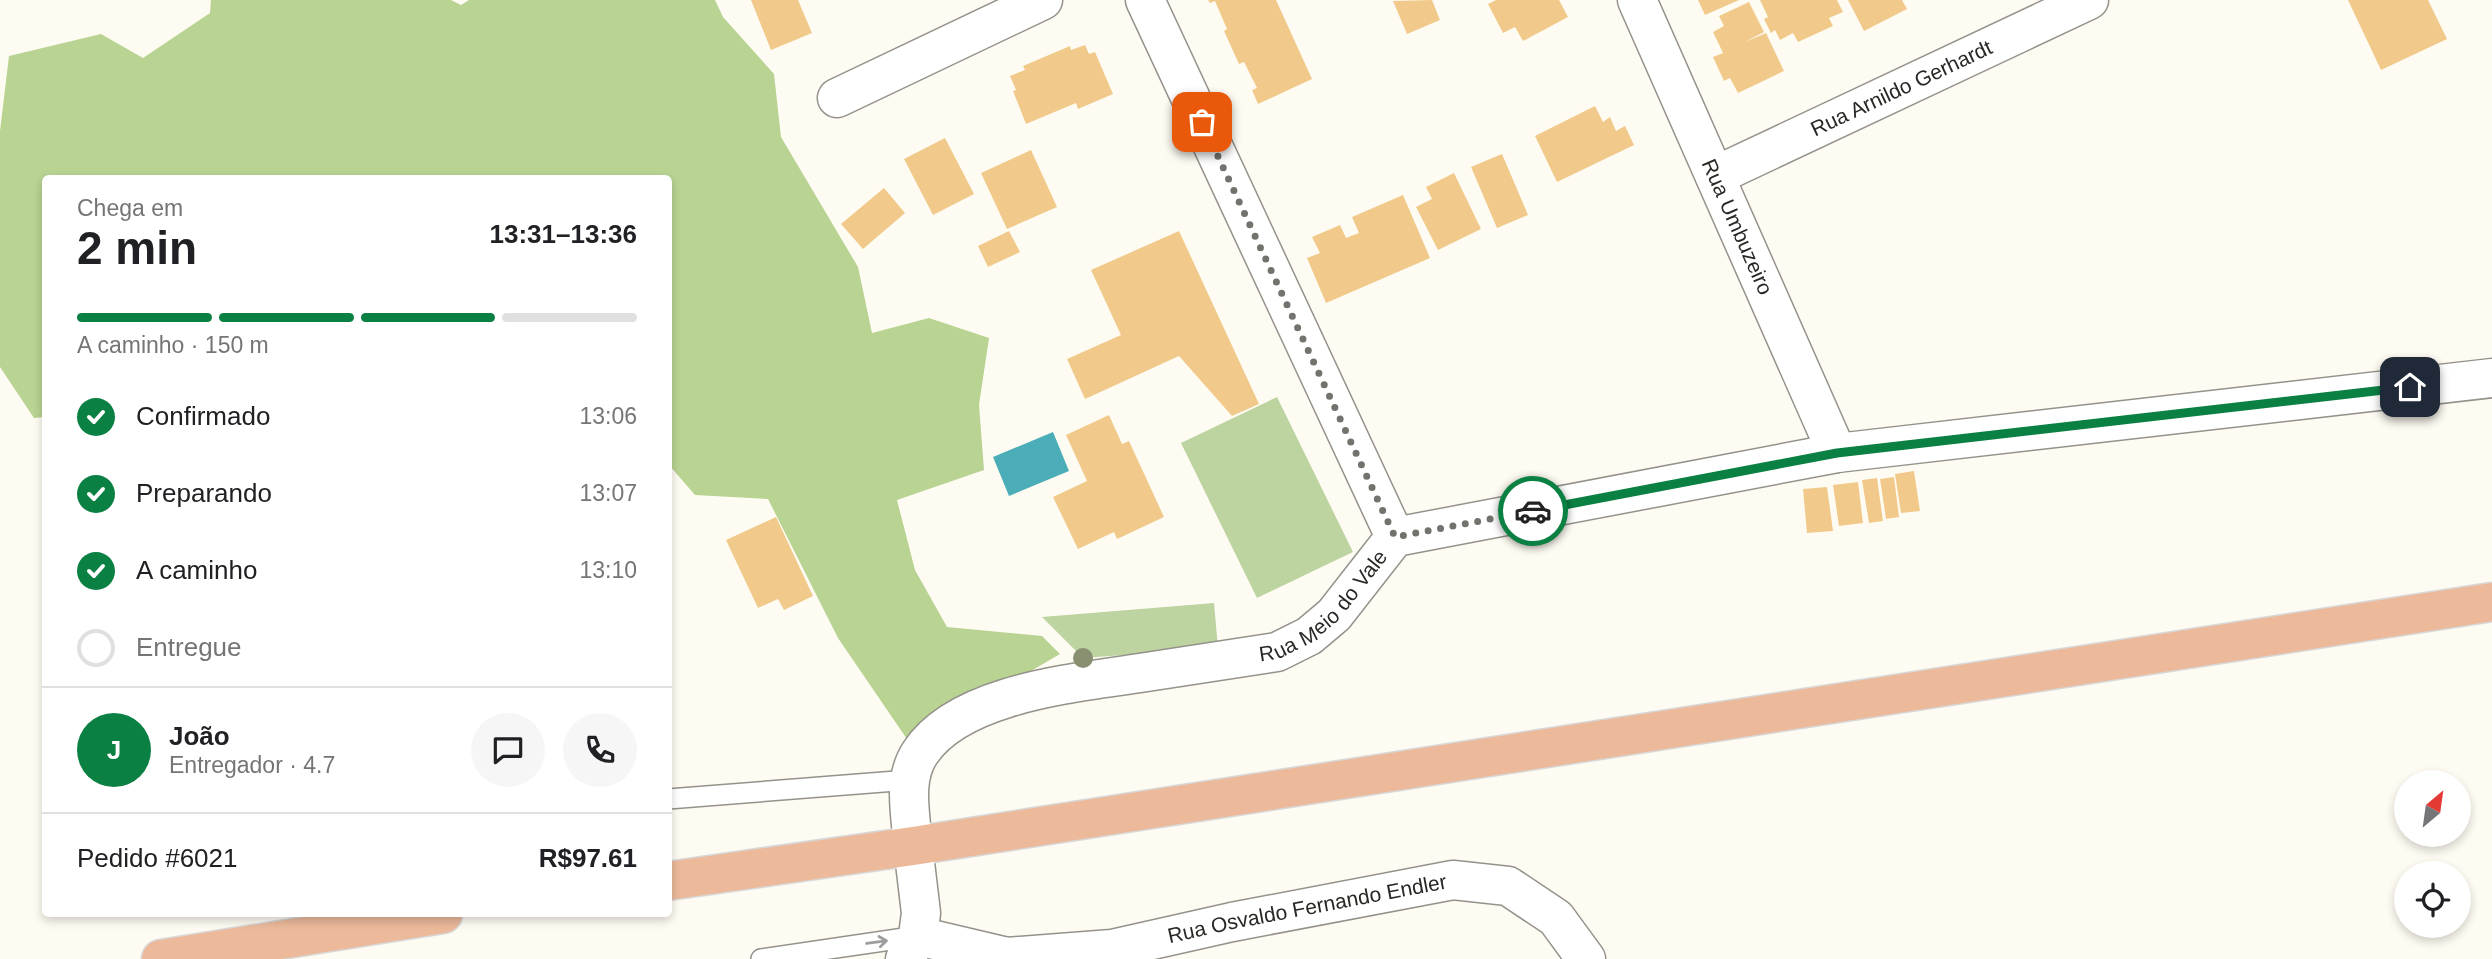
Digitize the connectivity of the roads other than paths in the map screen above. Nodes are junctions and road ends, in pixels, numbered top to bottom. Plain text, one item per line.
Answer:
1 (1043, 0) edge
2 (1145, 0) edge
3 (1637, 0) edge
4 (2089, 0) edge
5 (836, 99) dead end
6 (1715, 176) junction
7 (2492, 378) edge
8 (1837, 453) junction
9 (1395, 537) junction
10 (2492, 602) edge
11 (909, 780) junction
12 (672, 799) edge
13 (913, 846) junction
14 (672, 880) edge
15 (424, 917) edge
16 (912, 948) edge
17 (161, 959) edge
18 (761, 959) edge
19 (1586, 959) edge

1 - 5 street
2 - 9 street
3 - 6 street, Rua Umbuzeiro
4 - 6 street, Rua Arnildo Gerhardt
6 - 8 street, Rua Umbuzeiro
7 - 8 street, Rua Meio do Vale
8 - 9 street, Rua Meio do Vale
9 - 11 street, Rua Meio do Vale
10 - 13 main road
11 - 12 lane
11 - 13 street, Rua Meio do Vale
13 - 14 main road
13 - 16 street, Rua Meio do Vale
15 - 17 main road
18 -> 16 lane
16 - 19 street, Rua Osvaldo Fernando Endler

